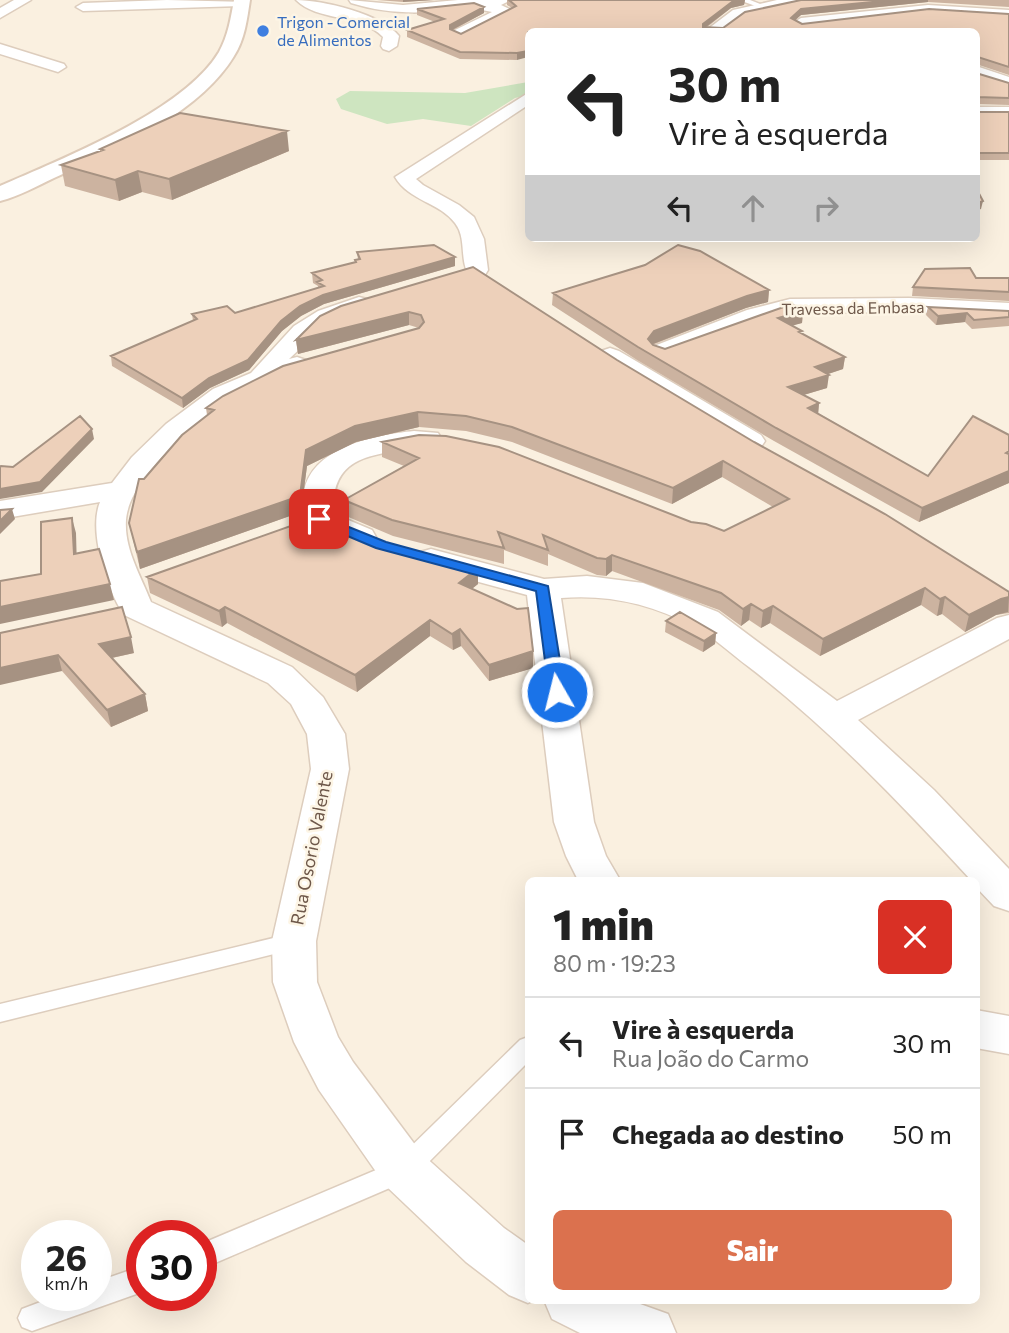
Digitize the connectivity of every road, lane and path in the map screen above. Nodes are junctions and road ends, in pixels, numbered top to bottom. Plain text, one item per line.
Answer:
1 (23, 0) edge
2 (303, 0) edge
3 (356, 0) edge
4 (483, 0) edge
5 (504, 0) edge
6 (743, 0) edge
7 (797, 0) edge
8 (242, 1) edge
9 (83, 6) dead end
10 (761, 6) junction
11 (0, 14) edge
12 (1009, 14) edge
13 (801, 23) junction
14 (716, 28) edge
15 (810, 28) edge
16 (460, 33) edge
17 (389, 46) dead end
18 (0, 49) edge
19 (58, 67) dead end
20 (980, 72) edge
21 (1009, 83) edge
22 (525, 100) edge
23 (980, 112) edge
24 (1009, 113) edge
25 (980, 130) edge
26 (1009, 130) edge
27 (0, 194) edge
28 (476, 277) edge
29 (388, 296) edge
30 (1009, 310) edge
31 (592, 345) edge
32 (663, 351) edge
33 (326, 356) edge
34 (260, 378) junction
35 (460, 441) edge
36 (774, 455) edge
37 (121, 490) junction
38 (0, 510) edge
39 (543, 589) junction
40 (1009, 625) edge
41 (834, 718) junction
42 (597, 877) edge
43 (1009, 895) edge
44 (294, 941) junction
45 (0, 1013) edge
46 (980, 1029) edge
47 (1009, 1035) edge
48 (525, 1050) edge
49 (404, 1171) junction
50 (217, 1250) edge
51 (525, 1275) edge
52 (126, 1285) edge
53 (578, 1304) edge
54 (32, 1318) dead end
55 (648, 1333) edge

1 - 11 street
2 - 17 street
3 - 4 street
5 - 16 street
6 - 10 lane
7 - 10 street
8 - 9 street
8 - 27 main road
10 - 13 street
10 - 14 street
12 - 13 street
13 - 15 street
18 - 19 street
20 - 21 street
22 - 28 street
23 - 24 street
25 - 26 street
29 - 34 street
30 - 32 street, Travessa da Embasa
31 - 36 street
33 - 34 street, Rua Osorio Valente
34 - 37 street, Rua Osorio Valente
35 - 39 street
37 - 38 street
37 - 44 street, Rua Osorio Valente
39 - 41 street
39 - 42 street
40 - 41 street
41 - 43 street
44 - 45 lane
44 - 49 street, Rua Osorio Valente
46 - 47 street
48 - 49 lane
49 - 50 lane
49 - 51 street, Rua Osorio Valente
52 - 54 lane
53 - 55 street

